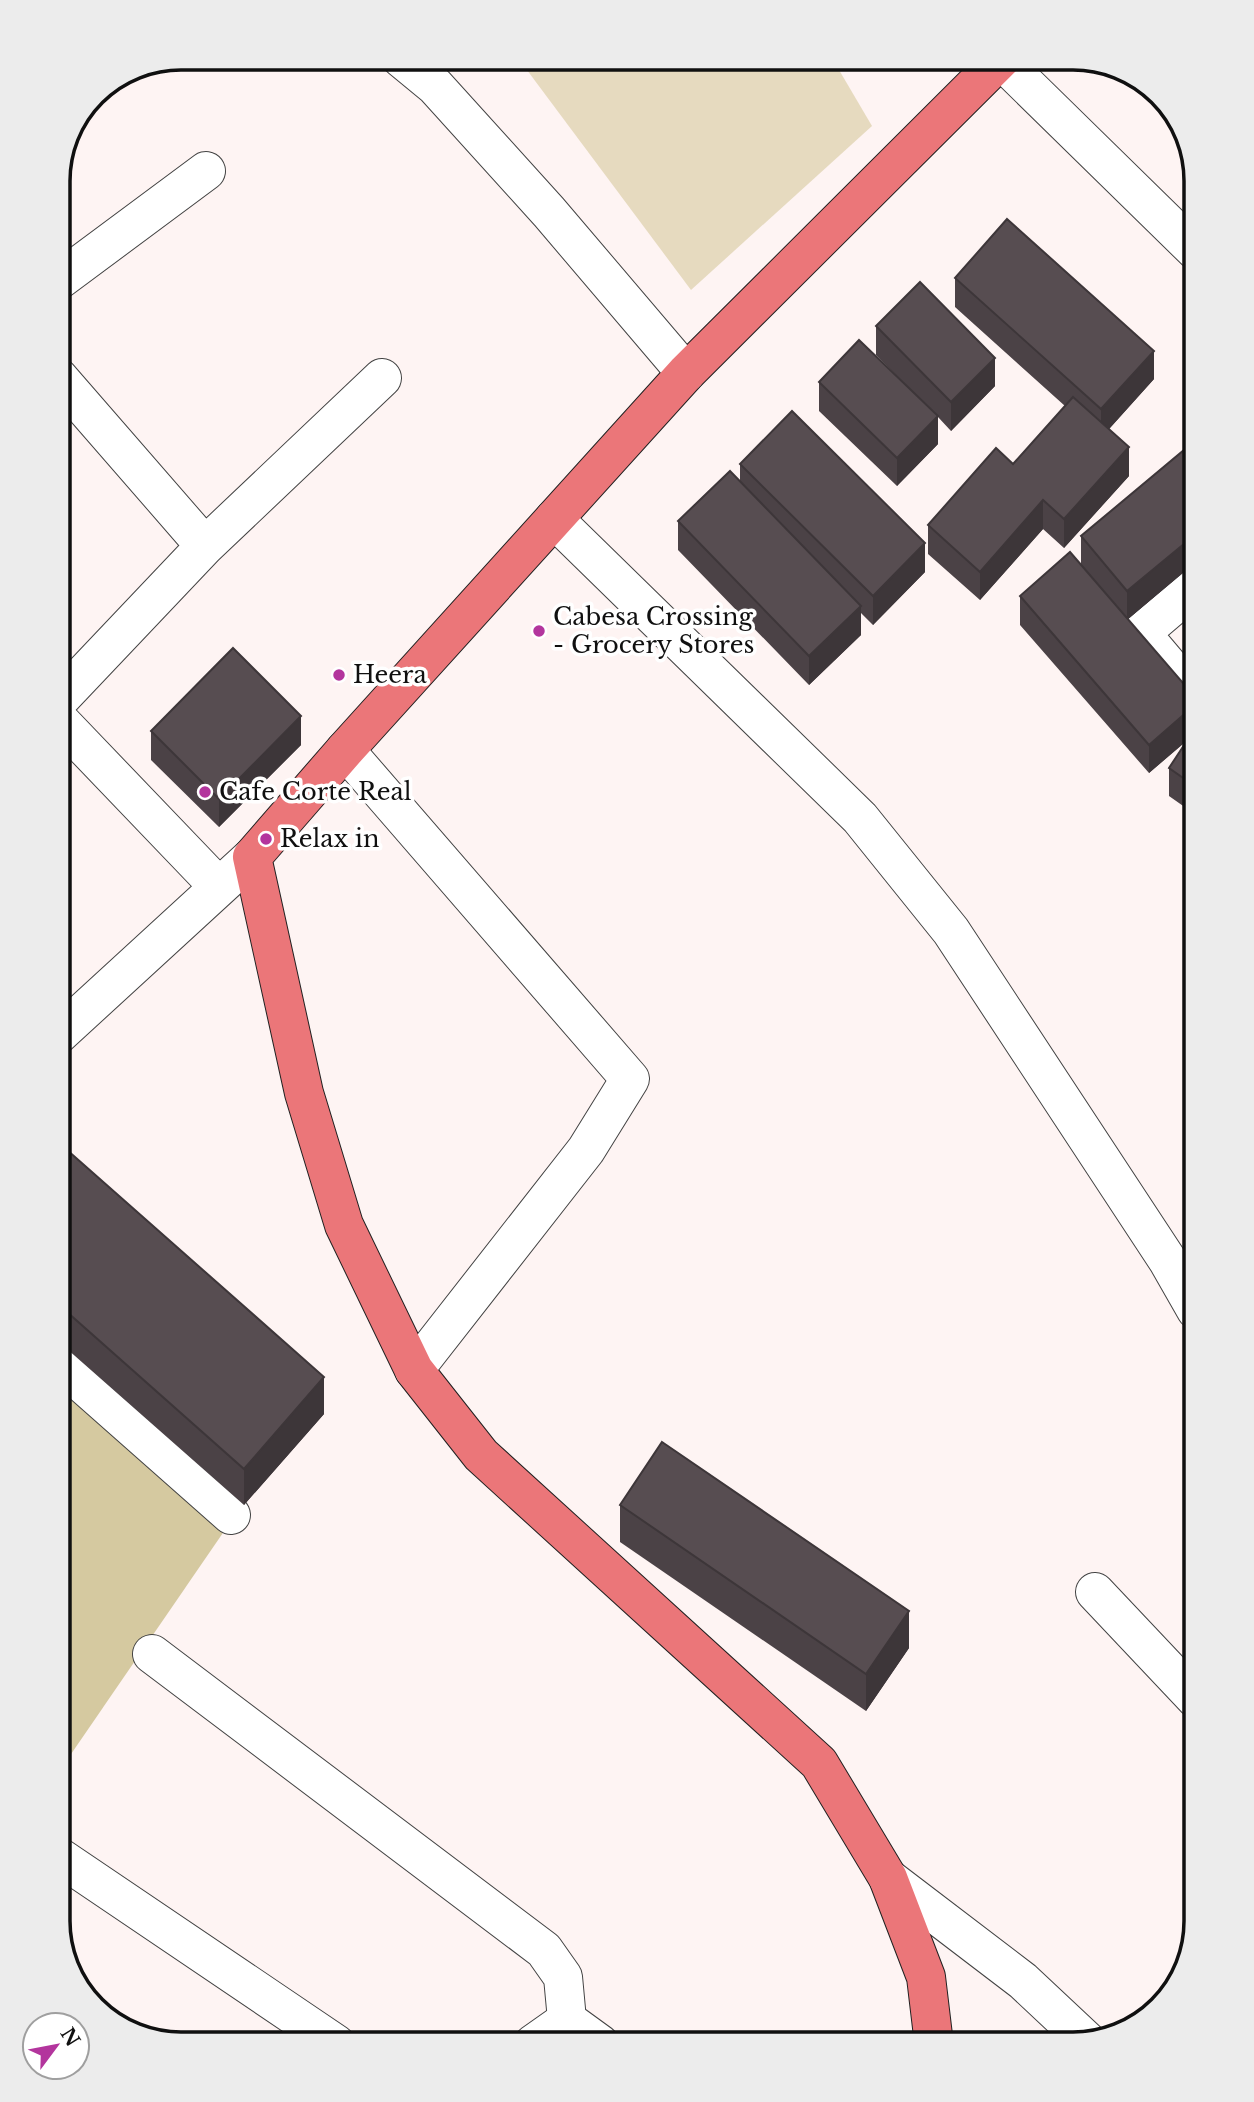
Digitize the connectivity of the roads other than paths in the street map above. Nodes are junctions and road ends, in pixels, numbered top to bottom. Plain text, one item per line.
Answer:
1 (416, 70) edge
2 (989, 70) edge
3 (1011, 70) edge
4 (206, 171) dead end
5 (1184, 239) edge
6 (70, 272) edge
7 (686, 373) junction
8 (382, 378) dead end
9 (70, 391) edge
10 (554, 519) junction
11 (205, 546) junction
12 (1184, 596) edge
13 (1184, 684) edge
14 (70, 688) edge
15 (70, 732) edge
16 (345, 750) junction
17 (253, 857) junction
18 (219, 887) junction
19 (70, 1024) edge
20 (1184, 1289) edge
21 (414, 1370) junction
22 (70, 1373) edge
23 (231, 1515) dead end
24 (1095, 1592) dead end
25 (152, 1654) dead end
26 (1184, 1672) edge
27 (70, 1864) edge
28 (888, 1878) junction
29 (567, 2020) junction
30 (318, 2032) edge
31 (550, 2032) edge
32 (584, 2032) edge
33 (933, 2032) edge
34 (1077, 2032) edge

1 - 7 street
2 - 7 main road
3 - 5 street
4 - 6 street
7 - 10 main road
8 - 11 street
9 - 11 street
10 - 16 main road
10 - 20 street
11 - 14 street
12 - 13 street
15 - 18 street
16 - 17 main road
16 - 21 street
17 - 18 street
17 - 21 main road
18 - 19 street
21 - 28 main road
22 - 23 street
24 - 26 street
25 - 29 street
27 - 30 street
28 - 33 main road
28 - 34 street
29 - 31 street
29 - 32 street

